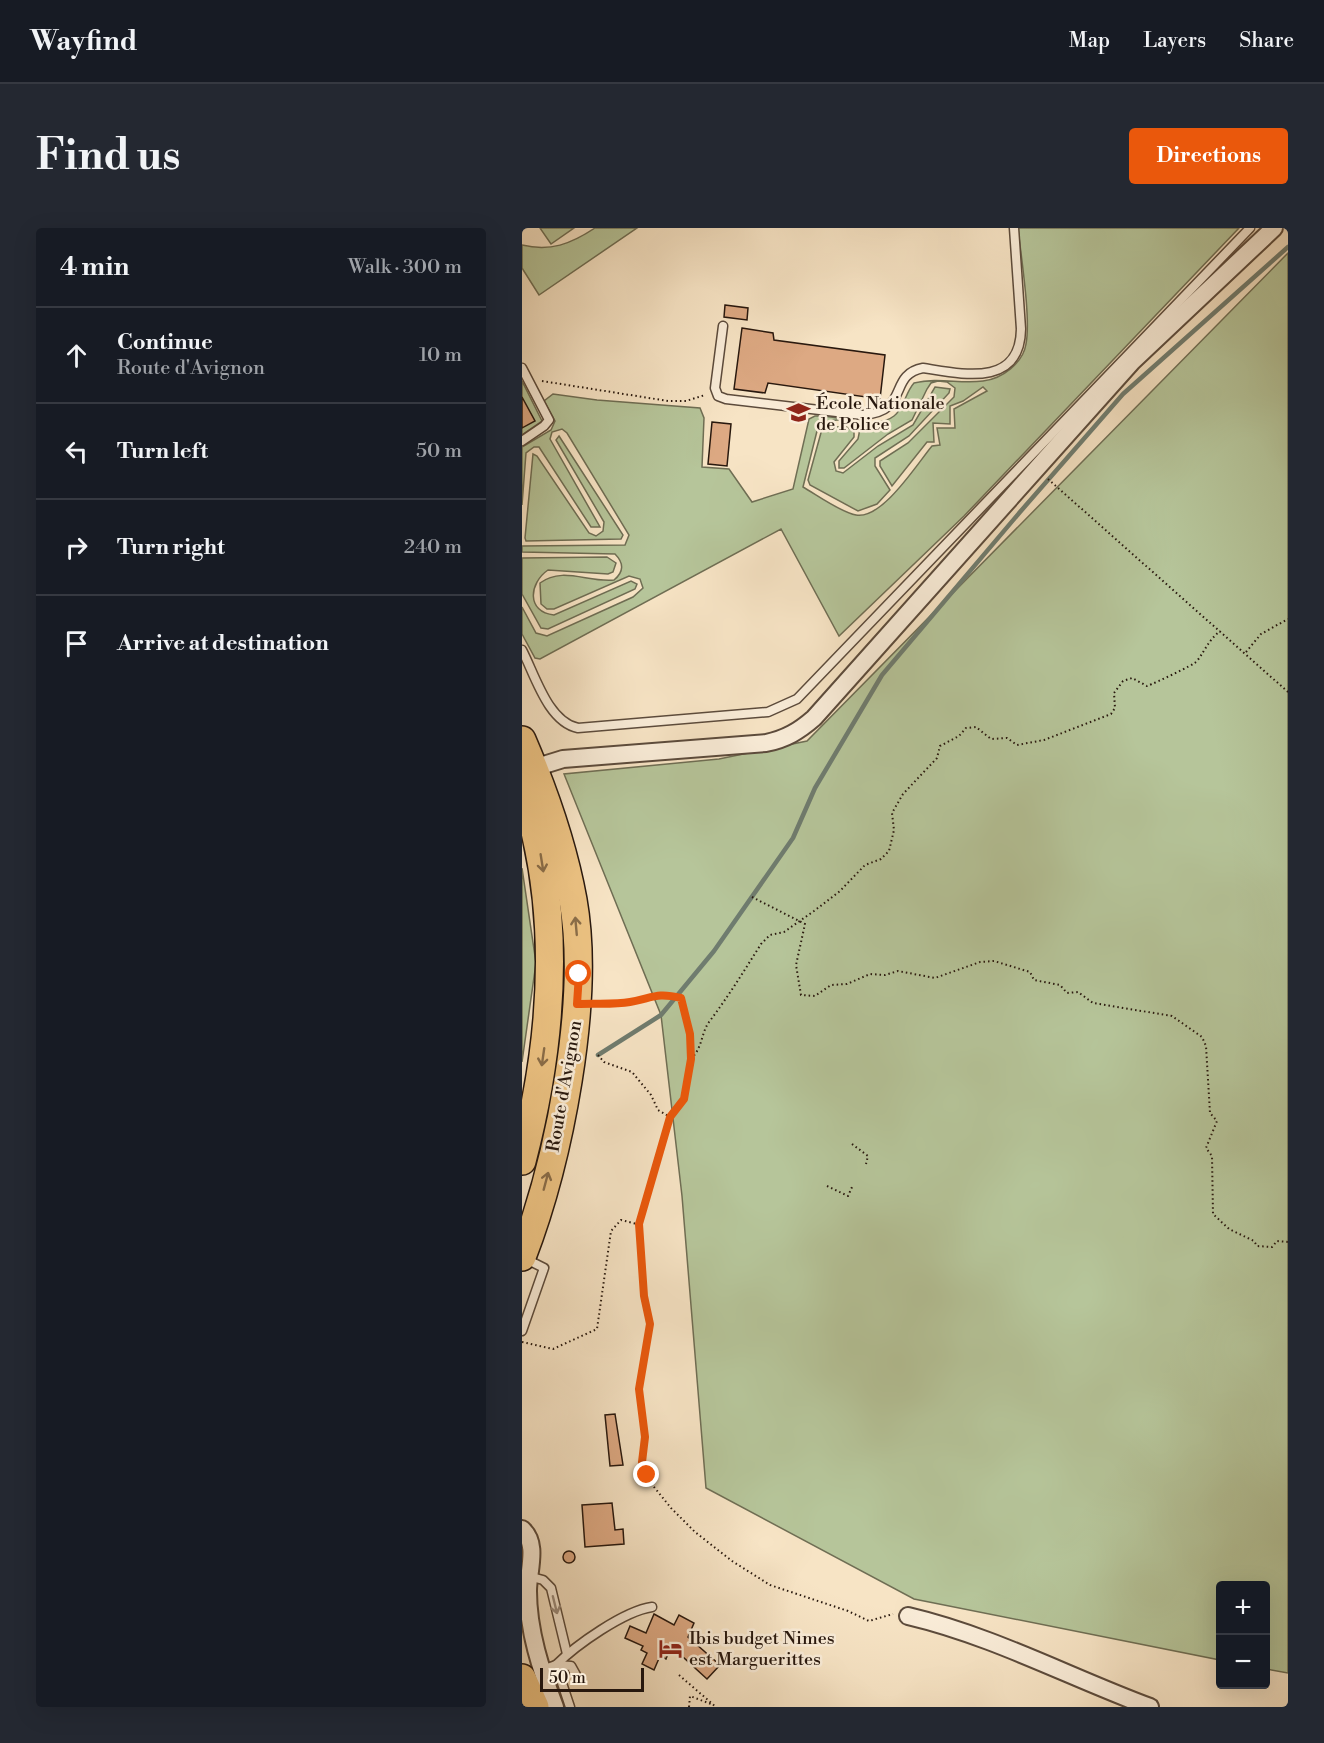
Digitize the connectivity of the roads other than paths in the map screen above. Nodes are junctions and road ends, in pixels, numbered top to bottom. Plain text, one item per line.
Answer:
1 (1014, 228) edge
2 (1250, 228) edge
3 (1274, 228) edge
4 (723, 326) dead end
5 (522, 368) edge
6 (522, 441) edge
7 (522, 650) edge
8 (522, 740) edge
9 (528, 777) edge
10 (522, 1161) edge
11 (522, 1257) edge
12 (522, 1331) edge
13 (522, 1519) edge
14 (526, 1536) edge
15 (525, 1576) edge
16 (652, 1607) dead end
17 (908, 1616) road end
18 (567, 1654) junction
19 (540, 1671) edge
20 (576, 1675) dead end
21 (535, 1707) edge
22 (555, 1707) edge
23 (570, 1707) edge
24 (1150, 1707) edge

1 - 4 lane
2 - 7 lane
3 - 9 street
5 - 6 lane
8 - 9 main road, Route d'Avignon
9 -> 10 main road, Route d'Avignon
11 -> 9 main road, Route d'Avignon
11 - 12 lane
13 - 14 lane
14 - 15 street
15 -> 18 lane
15 - 19 street
16 - 18 lane
17 - 24 street
18 - 19 lane
19 - 20 lane
19 - 21 main road
19 - 22 street
19 - 23 lane

